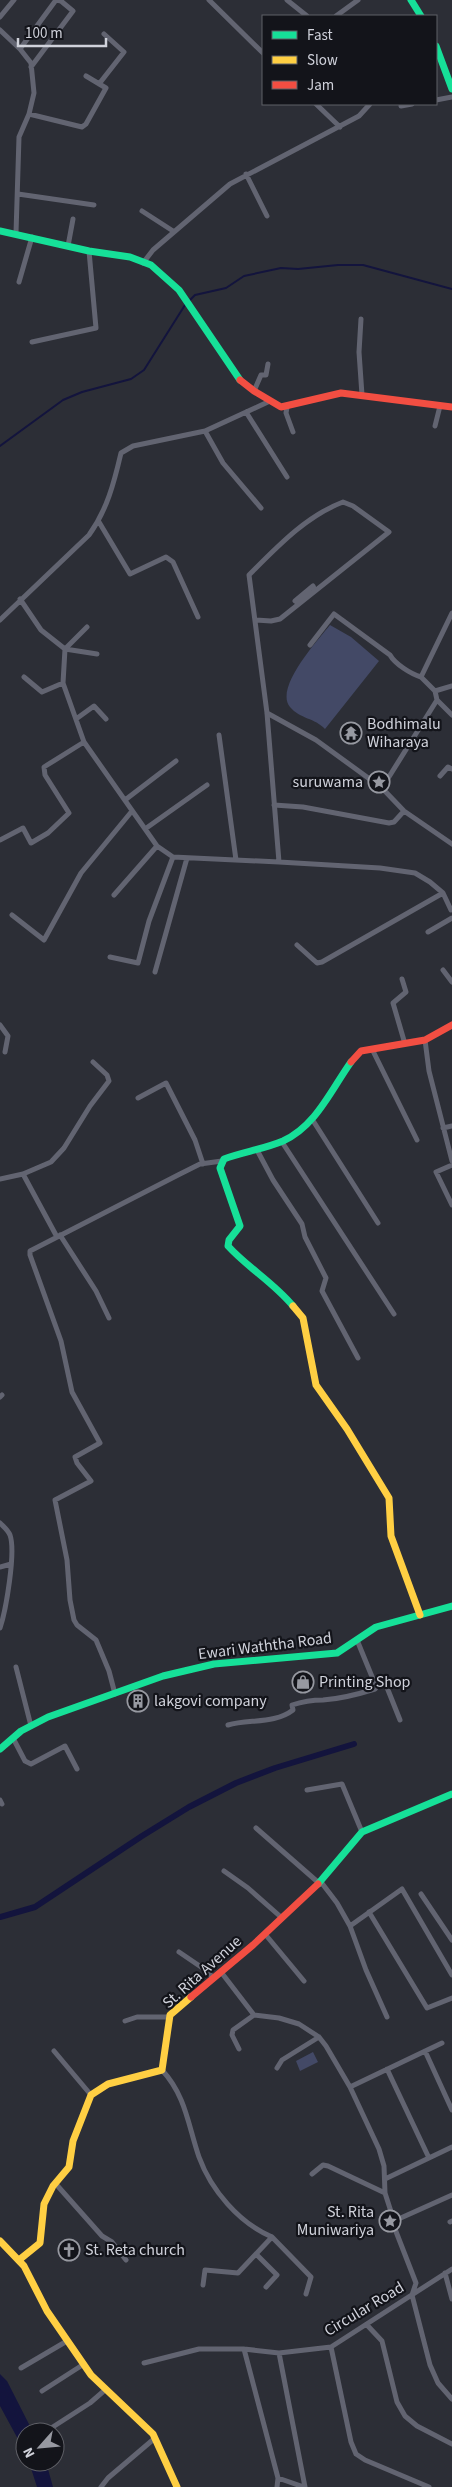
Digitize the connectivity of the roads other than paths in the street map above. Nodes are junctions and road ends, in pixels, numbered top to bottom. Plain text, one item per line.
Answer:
1 (14, 0) edge
2 (209, 0) edge
3 (287, 0) edge
4 (358, 0) edge
5 (411, 0) edge
6 (306, 15) edge
7 (337, 15) edge
8 (420, 15) edge
9 (0, 17) edge
10 (0, 30) edge
11 (104, 34) dead end
12 (20, 49) junction
13 (437, 49) edge
14 (262, 52) edge
15 (31, 67) junction
16 (86, 76) dead end
17 (99, 84) junction
18 (452, 89) edge
19 (452, 97) edge
20 (437, 100) edge
21 (317, 105) edge
22 (369, 105) edge
23 (406, 105) edge
24 (401, 106) dead end
25 (29, 114) junction
26 (340, 126) junction
27 (246, 174) junction
28 (18, 194) junction
29 (94, 205) dead end
30 (142, 211) dead end
31 (267, 216) dead end
32 (73, 219) dead end
33 (0, 231) edge
34 (174, 231) junction
35 (16, 233) junction
36 (32, 237) junction
37 (68, 246) junction
38 (89, 251) junction
39 (143, 263) junction
40 (19, 282) dead end
41 (361, 319) dead end
42 (32, 342) dead end
43 (268, 364) dead end
44 (254, 390) junction
45 (362, 395) junction
46 (270, 401) junction
47 (440, 406) junction
48 (287, 407) junction
49 (452, 407) edge
50 (246, 412) junction
51 (435, 426) dead end
52 (205, 431) junction
53 (293, 432) dead end
54 (287, 477) dead end
55 (261, 508) dead end
56 (99, 522) junction
57 (315, 591) junction
58 (20, 599) junction
59 (295, 601) dead end
60 (452, 613) edge
61 (198, 617) dead end
62 (0, 620) edge
63 (256, 620) junction
64 (87, 626) dead end
65 (310, 644) dead end
66 (66, 649) junction
67 (97, 654) dead end
68 (421, 677) junction
69 (24, 678) dead end
70 (63, 683) junction
71 (452, 686) edge
72 (435, 691) junction
73 (437, 700) junction
74 (266, 712) junction
75 (452, 715) edge
76 (76, 719) junction
77 (106, 719) dead end
78 (219, 735) dead end
79 (84, 742) junction
80 (176, 761) dead end
81 (452, 769) edge
82 (440, 776) dead end
83 (207, 786) dead end
84 (382, 788) junction
85 (124, 800) junction
86 (274, 805) junction
87 (404, 810) junction
88 (132, 811) junction
89 (145, 829) junction
90 (0, 840) edge
91 (452, 844) edge
92 (157, 846) junction
93 (173, 857) junction
94 (187, 858) junction
95 (236, 860) junction
96 (279, 862) junction
97 (114, 894) dead end
98 (443, 894) junction
99 (452, 910) edge
100 (12, 915) dead end
101 (452, 918) edge
102 (428, 932) dead end
103 (297, 945) dead end
104 (110, 957) dead end
105 (443, 970) dead end
106 (154, 972) dead end
107 (402, 979) dead end
108 (452, 982) edge
109 (0, 1025) edge
110 (452, 1025) edge
111 (424, 1040) junction
112 (405, 1044) junction
113 (372, 1049) junction
114 (5, 1052) dead end
115 (93, 1062) dead end
116 (138, 1098) dead end
117 (312, 1119) junction
118 (452, 1126) edge
119 (443, 1128) junction
120 (417, 1140) dead end
121 (282, 1142) junction
122 (257, 1150) junction
123 (222, 1161) junction
124 (452, 1163) edge
125 (203, 1164) junction
126 (23, 1174) junction
127 (0, 1179) edge
128 (452, 1205) edge
129 (378, 1222) dead end
130 (59, 1236) junction
131 (394, 1314) dead end
132 (109, 1318) dead end
133 (358, 1358) dead end
134 (0, 1523) edge
135 (11, 1564) junction
136 (0, 1566) edge
137 (452, 1606) edge
138 (420, 1615) junction
139 (0, 1628) edge
140 (357, 1640) junction
141 (16, 1667) dead end
142 (377, 1686) junction
143 (115, 1694) junction
144 (400, 1720) dead end
145 (228, 1725) dead end
146 (31, 1726) junction
147 (13, 1738) junction
148 (0, 1749) edge
149 (77, 1769) dead end
150 (306, 1790) dead end
151 (452, 1794) edge
152 (256, 1828) dead end
153 (362, 1832) junction
154 (224, 1871) dead end
155 (321, 1883) junction
156 (422, 1894) dead end
157 (369, 1912) junction
158 (282, 1918) junction
159 (350, 1926) junction
160 (265, 1934) junction
161 (452, 1940) edge
162 (179, 1952) dead end
163 (221, 1972) junction
164 (452, 1975) edge
165 (214, 1978) junction
166 (304, 1981) dead end
167 (452, 1998) edge
168 (254, 2015) junction
169 (170, 2017) junction
170 (387, 2017) dead end
171 (125, 2021) dead end
172 (319, 2037) junction
173 (442, 2043) dead end
174 (238, 2049) dead end
175 (425, 2051) junction
176 (54, 2052) dead end
177 (277, 2068) dead end
178 (387, 2069) junction
179 (162, 2070) junction
180 (350, 2087) junction
181 (92, 2095) junction
182 (452, 2110) edge
183 (452, 2147) edge
184 (429, 2158) junction
185 (312, 2174) dead end
186 (385, 2179) junction
187 (55, 2183) junction
188 (385, 2193) junction
189 (452, 2195) edge
190 (394, 2221) junction
191 (272, 2237) junction
192 (0, 2241) edge
193 (256, 2254) junction
194 (18, 2260) junction
195 (126, 2260) dead end
196 (452, 2269) edge
197 (445, 2273) junction
198 (203, 2285) dead end
199 (266, 2287) dead end
200 (306, 2294) dead end
201 (412, 2295) junction
202 (452, 2299) edge
203 (367, 2325) junction
204 (68, 2341) junction
205 (330, 2347) junction
206 (244, 2349) junction
207 (279, 2353) junction
208 (144, 2362) dead end
209 (84, 2364) junction
210 (20, 2368) dead end
211 (105, 2390) junction
212 (42, 2391) dead end
213 (452, 2399) edge
214 (61, 2422) edge
215 (155, 2438) junction
216 (452, 2444) edge
217 (278, 2478) junction
218 (101, 2487) edge
219 (177, 2487) edge
220 (277, 2487) edge
221 (305, 2487) edge
222 (429, 2487) edge

1 - 9 street
2 - 14 street
3 - 6 street
4 - 7 street
5 - 8 street
10 - 12 street
11 - 17 street
12 - 15 street
12 - 15 street
13 - 18 street
15 - 25 street
16 - 17 street
17 - 25 street
19 - 20 street
21 - 26 street
22 - 26 street
23 - 24 street
25 - 28 street
26 - 27 street
27 - 31 street
27 - 34 street
28 - 29 street
28 - 35 street
30 - 34 street
32 - 37 street
33 - 35 street
34 - 39 street
35 - 36 street
36 - 37 street
36 - 40 street
37 - 38 street
38 - 39 street
38 - 42 street
39 - 44 street
41 - 45 street
43 - 44 street
44 - 46 street
45 - 47 street
45 - 48 street
46 - 48 street
46 - 50 street
47 - 49 street
47 - 51 street
48 - 53 street
50 - 52 street
50 - 54 street
52 - 55 street
52 - 56 street
56 - 58 street
56 - 61 street
57 - 59 street
57 - 63 street
57 - 63 street
58 - 62 street
58 - 66 street
60 - 68 street
63 - 74 street
64 - 66 street
65 - 68 street
66 - 67 street
66 - 70 street
68 - 72 street
69 - 70 street
70 - 76 street
71 - 72 street
72 - 73 street
73 - 75 street
73 - 84 street
74 - 84 street
74 - 86 street
76 - 77 street
76 - 79 street
78 - 95 street
79 - 85 street
79 - 90 street
80 - 85 street
81 - 82 street
83 - 89 street
84 - 87 street
85 - 88 street
86 - 87 street
86 - 96 street
87 - 91 street
88 - 89 street
88 - 100 street
89 - 92 street
92 - 93 street
92 - 97 street
93 - 94 street
93 - 104 street
94 - 95 street
94 - 106 street
95 - 96 street
96 - 98 street
98 - 99 street
98 - 103 street
101 - 102 street
105 - 108 street
107 - 112 street
109 - 114 street
110 - 111 street
111 - 112 street
111 - 119 street
112 - 113 street
113 - 117 street
113 - 120 street
115 - 126 street
116 - 125 street
117 - 121 street
117 - 129 street
118 - 119 street
119 - 124 street
121 - 122 street
121 - 131 street
122 - 123 street
122 - 133 street
123 - 125 street
123 - 138 street
124 - 128 street
125 - 130 street
126 - 127 street
126 - 130 street
130 - 132 street
130 - 143 street
134 - 135 street
135 - 136 street
135 - 139 street
137 - 138 street, Ewari Waththa Road
138 - 140 street, Ewari Waththa Road
140 - 142 street
140 - 143 street, Ewari Waththa Road
141 - 146 street
142 - 144 street
142 - 145 street
143 - 146 street, Ewari Waththa Road
146 - 147 street, Ewari Waththa Road
147 - 148 street, Ewari Waththa Road
147 - 149 street
150 - 153 street
151 - 153 street, St. Rita Avenue
152 - 155 street
153 - 155 street, St. Rita Avenue
154 - 158 street
155 - 158 street, St. Rita Avenue
155 - 159 street
156 - 161 street
157 - 159 street
157 - 164 street
157 - 167 street
158 - 160 street, St. Rita Avenue
159 - 170 street
160 - 163 street, St. Rita Avenue
160 - 166 street
162 - 165 street
163 - 165 street, St. Rita Avenue
163 - 168 street
165 - 169 street, St. Rita Avenue
168 - 172 street
168 - 174 street
169 - 171 street
169 - 179 street, St. Rita Avenue
172 - 177 street
172 - 180 street
173 - 175 street
175 - 178 street
175 - 182 street
176 - 181 street
178 - 180 street
178 - 184 street
179 - 181 street
179 - 191 street
180 - 186 street
181 - 187 street
183 - 184 street
184 - 186 street
185 - 188 street
186 - 188 street
187 - 194 street
187 - 195 street
188 - 190 street
189 - 190 street
190 - 201 street
191 - 193 street
191 - 200 street
192 - 194 street
193 - 198 street
193 - 199 street
194 - 204 street
196 - 197 street, Circular Road
197 - 201 street, Circular Road
197 - 202 street
201 - 203 street, Circular Road
201 - 213 street
203 - 205 street, Circular Road
203 - 216 street
204 - 209 street
204 - 210 street
205 - 207 street, Circular Road
205 - 222 street
206 - 207 street, Circular Road
206 - 208 street, Circular Road
206 - 217 street
207 - 221 street
209 - 211 street
209 - 212 street
211 - 214 street
211 - 215 street
215 - 218 street
215 - 219 street
217 - 220 street
217 - 221 street

